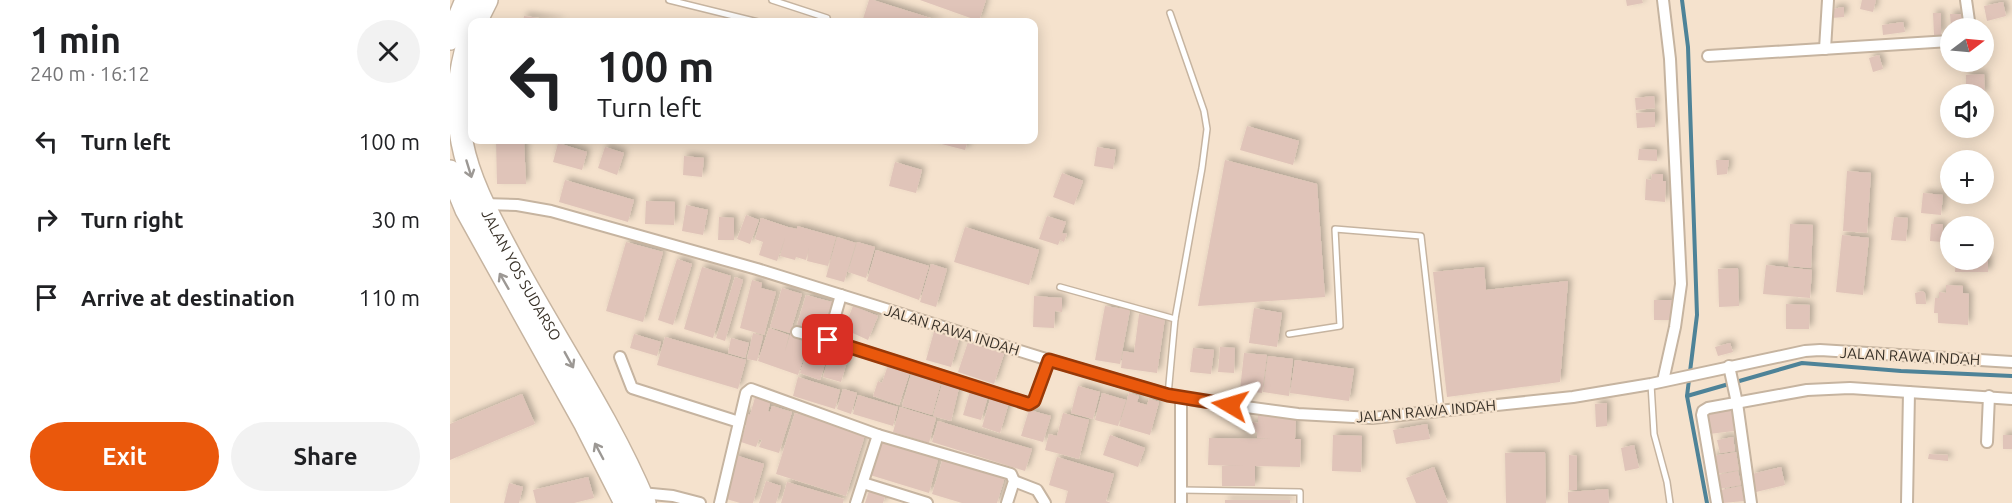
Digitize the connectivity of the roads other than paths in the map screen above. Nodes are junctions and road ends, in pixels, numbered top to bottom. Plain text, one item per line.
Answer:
1 (466, 0) edge
2 (487, 0) edge
3 (669, 0) edge
4 (696, 0) edge
5 (772, 0) edge
6 (1663, 0) edge
7 (1828, 0) edge
8 (1966, 0) edge
9 (689, 5) junction
10 (1170, 13) dead end
11 (478, 18) edge
12 (742, 18) edge
13 (827, 18) dead end
14 (1969, 18) edge
15 (450, 39) edge
16 (468, 42) edge
17 (1940, 42) edge
18 (1825, 49) junction
19 (1708, 56) dead end
20 (450, 171) edge
21 (483, 204) junction
22 (1060, 286) dead end
23 (841, 295) junction
24 (1175, 318) junction
25 (796, 332) dead end
26 (1289, 334) dead end
27 (828, 340) junction
28 (620, 357) dead end
29 (1049, 360) junction
30 (2012, 362) edge
31 (1730, 370) junction
32 (1663, 381) junction
33 (1651, 384) junction
34 (1909, 392) junction
35 (1168, 395) junction
36 (1989, 396) junction
37 (1181, 398) junction
38 (1736, 399) junction
39 (2012, 399) edge
40 (1441, 411) junction
41 (739, 422) junction
42 (878, 435) junction
43 (1987, 442) dead end
44 (1014, 482) junction
45 (863, 483) junction
46 (1181, 490) junction
47 (637, 500) edge
48 (700, 503) edge
49 (720, 503) edge
50 (856, 503) edge
51 (927, 503) edge
52 (1007, 503) edge
53 (1046, 503) edge
54 (1180, 503) edge
55 (1300, 503) edge
56 (1670, 503) edge
57 (1717, 503) edge
58 (1751, 503) edge
59 (1907, 503) edge

1 - 15 highway
2 - 11 highway
3 - 9 lane
4 - 9 lane
5 - 13 lane
6 - 32 street
7 - 18 street
8 - 14 street
9 - 12 lane
10 - 24 lane
16 -> 21 highway, JALAN YOS SUDARSO
17 - 18 street
18 - 19 street
47 -> 20 highway
21 - 23 street, JALAN RAWA INDAH
21 -> 47 highway, JALAN YOS SUDARSO
22 - 24 lane
23 - 27 street
23 - 29 street, JALAN RAWA INDAH
24 - 35 lane
25 - 27 street
26 - 40 lane
27 - 29 street
28 - 41 street
29 - 35 street, JALAN RAWA INDAH
30 - 31 street, JALAN RAWA INDAH
31 - 32 street, JALAN RAWA INDAH
31 - 38 street
32 - 33 street, JALAN RAWA INDAH
33 - 40 street, JALAN RAWA INDAH
33 - 56 lane
34 - 36 street
34 - 38 street
34 - 59 street
35 - 37 street, JALAN RAWA INDAH
36 - 39 street
36 - 43 street
37 - 40 street, JALAN RAWA INDAH
37 - 46 street
38 - 57 street
38 - 58 street
41 - 42 street
41 - 49 street
42 - 44 street
42 - 45 street
44 - 52 street
44 - 53 street
45 - 50 street
45 - 51 street
46 - 54 street
46 - 55 lane
47 - 48 street

